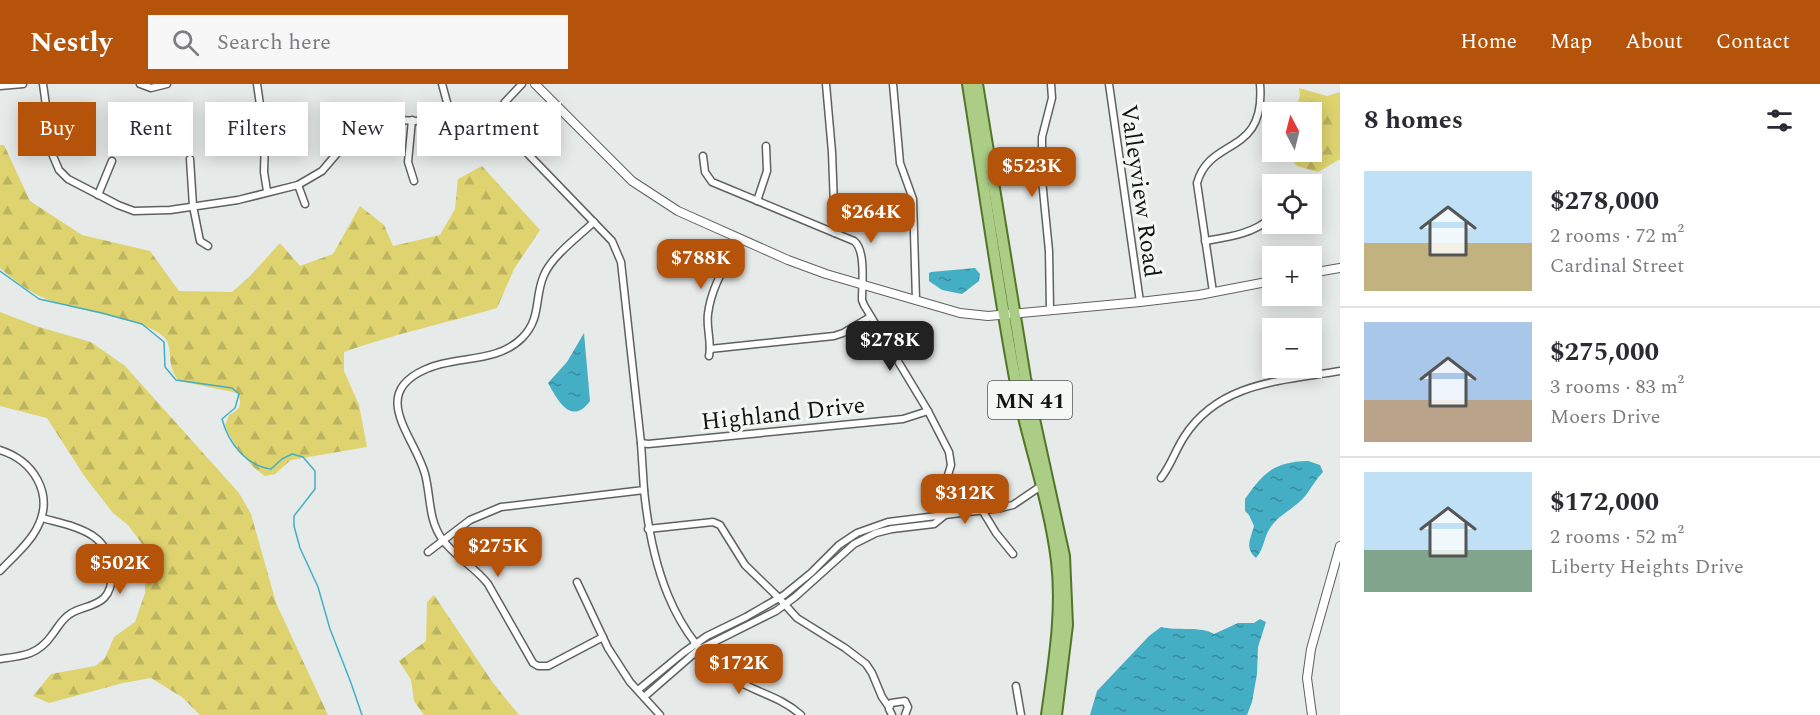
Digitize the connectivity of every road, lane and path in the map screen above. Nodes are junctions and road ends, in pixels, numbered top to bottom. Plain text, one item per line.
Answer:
1 (23, 84) edge
2 (43, 84) edge
3 (140, 84) edge
4 (167, 84) edge
5 (257, 84) edge
6 (442, 84) edge
7 (522, 84) edge
8 (535, 84) edge
9 (826, 84) edge
10 (893, 84) edge
11 (968, 84) edge
12 (977, 84) edge
13 (1051, 84) edge
14 (1109, 84) edge
15 (1260, 84) edge
16 (0, 86) edge
17 (260, 102) edge
18 (447, 102) edge
19 (505, 102) edge
20 (412, 120) junction
21 (417, 120) edge
22 (766, 146) dead end
23 (264, 156) edge
24 (529, 156) edge
25 (703, 156) dead end
26 (190, 159) dead end
27 (112, 161) dead end
28 (414, 181) dead end
29 (298, 185) junction
30 (267, 191) junction
31 (98, 195) junction
32 (757, 201) junction
33 (306, 204) dead end
34 (193, 206) junction
35 (594, 222) junction
36 (1262, 224) edge
37 (835, 232) junction
38 (739, 240) junction
39 (1205, 241) junction
40 (208, 246) dead end
41 (1340, 268) edge
42 (1322, 271) edge
43 (1262, 283) edge
44 (862, 284) junction
45 (1213, 292) junction
46 (916, 300) junction
47 (1140, 302) junction
48 (1050, 310) junction
49 (1010, 315) junction
50 (870, 317) junction
51 (1340, 371) edge
52 (928, 411) junction
53 (641, 442) junction
54 (0, 450) edge
55 (1161, 478) dead end
56 (1041, 486) junction
57 (644, 490) junction
58 (982, 510) junction
59 (945, 515) junction
60 (42, 518) junction
61 (648, 529) junction
62 (444, 541) junction
63 (1340, 546) edge
64 (429, 552) dead end
65 (1013, 554) dead end
66 (0, 571) edge
67 (578, 582) dead end
68 (779, 598) junction
69 (784, 604) junction
70 (603, 637) junction
71 (699, 646) junction
72 (0, 659) edge
73 (1016, 686) dead end
74 (638, 690) junction
75 (644, 697) junction
76 (889, 708) junction
77 (660, 715) edge
78 (801, 715) edge
79 (892, 715) edge
80 (905, 715) edge
81 (1021, 715) edge
82 (1047, 715) edge
83 (1056, 715) edge
84 (1312, 715) edge

1 - 16 street
2 - 31 street
3 - 4 street
5 - 17 street
6 - 18 street
7 - 19 street
8 - 38 street
9 - 37 street
10 - 46 street
11 - 49 main road, MN 41
12 - 49 main road, MN 41
13 - 48 street
14 - 47 street, Valleyview Road
15 - 39 street
20 - 21 street
20 - 28 street
20 - 29 street
22 - 32 street
23 - 30 street
24 - 35 street
25 - 32 street
26 - 34 street
27 - 31 street
29 - 30 street
29 - 33 street
30 - 34 street
31 - 34 street
32 - 37 street
34 - 40 street
35 - 53 street
35 - 62 street
36 - 39 street
37 - 44 street
38 - 44 street
38 - 50 street
39 - 45 street
41 - 42 street
43 - 45 street
44 - 46 street
44 - 50 street
45 - 47 street
46 - 49 street
47 - 48 street
48 - 49 street
49 - 56 main road, MN 41
49 - 83 main road, MN 41
50 - 52 street
51 - 55 street
52 - 53 street, Highland Drive
52 - 59 street
53 - 57 street
54 - 60 street
56 - 58 street
56 - 82 main road, MN 41
57 - 61 street
57 - 62 street
58 - 59 street
58 - 65 street
59 - 68 street
59 - 69 street
60 - 66 street
60 - 72 street
61 - 68 street
61 - 71 street
62 - 64 street
62 - 70 street
63 - 84 street
67 - 70 street
68 - 69 street
68 - 71 street
69 - 71 street
69 - 76 street
70 - 74 street
71 - 74 street
71 - 75 street
71 - 78 street
73 - 81 street
74 - 75 street
75 - 77 street
76 - 79 street
76 - 80 street

